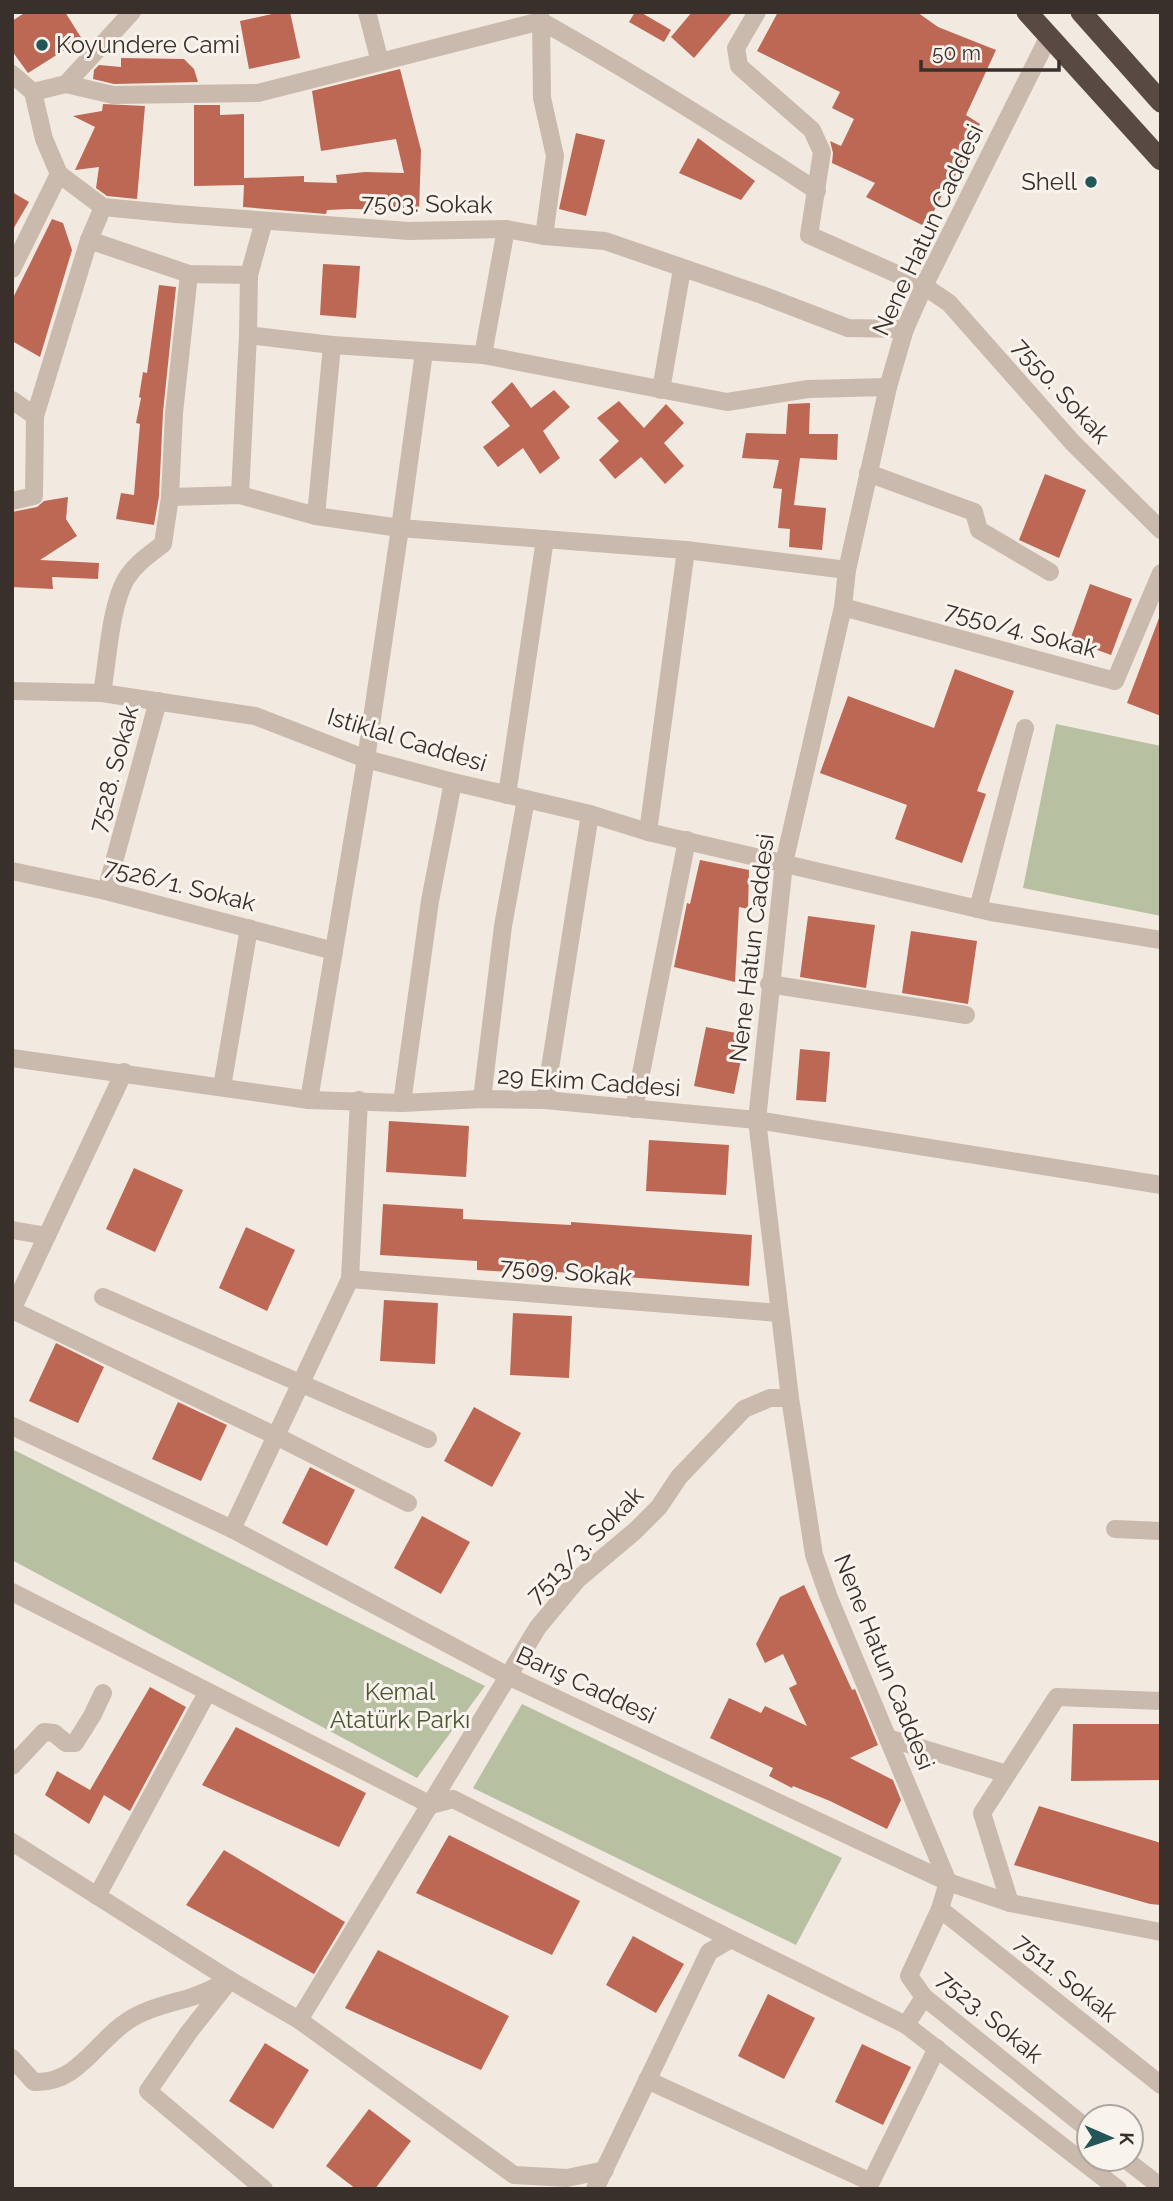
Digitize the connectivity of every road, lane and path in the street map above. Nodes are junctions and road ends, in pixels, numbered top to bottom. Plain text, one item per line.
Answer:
1 (132, 12) edge
2 (367, 12) edge
3 (757, 12) edge
4 (1027, 12) edge
5 (1081, 12) edge
6 (540, 17) edge
7 (1049, 36) junction
8 (380, 62) junction
9 (12, 74) edge
10 (66, 84) junction
11 (33, 92) junction
12 (1161, 102) edge
13 (1161, 160) edge
14 (59, 173) junction
15 (817, 191) junction
16 (103, 206) junction
17 (264, 221) junction
18 (506, 229) junction
19 (544, 236) junction
20 (89, 240) junction
21 (681, 269) junction
22 (12, 270) edge
23 (190, 274) junction
24 (249, 275) junction
25 (924, 286) junction
26 (905, 328) junction
27 (248, 335) junction
28 (332, 345) junction
29 (424, 352) junction
30 (483, 355) junction
31 (888, 387) junction
32 (661, 390) junction
33 (12, 400) edge
34 (35, 416) junction
35 (869, 473) junction
36 (240, 495) junction
37 (170, 497) junction
38 (12, 501) edge
39 (316, 516) junction
40 (400, 528) junction
41 (1161, 530) edge
42 (545, 539) junction
43 (686, 550) junction
44 (847, 570) junction
45 (1051, 572) dead end
46 (1161, 573) edge
47 (842, 607) junction
48 (12, 691) edge
49 (102, 693) junction
50 (158, 701) junction
51 (1025, 728) dead end
52 (366, 759) junction
53 (453, 782) junction
54 (507, 795) junction
55 (526, 799) junction
56 (590, 814) junction
57 (648, 832) junction
58 (688, 840) junction
59 (784, 863) junction
60 (12, 871) edge
61 (106, 891) junction
62 (978, 909) junction
63 (249, 928) junction
64 (1161, 940) edge
65 (334, 950) junction
66 (769, 984) junction
67 (966, 1015) dead end
68 (12, 1058) edge
69 (124, 1072) junction
70 (222, 1087) junction
71 (482, 1099) junction
72 (309, 1100) junction
73 (359, 1100) junction
74 (545, 1100) junction
75 (402, 1103) junction
76 (634, 1109) junction
77 (757, 1120) junction
78 (1161, 1185) edge
79 (12, 1230) edge
80 (47, 1236) junction
81 (350, 1279) junction
82 (103, 1297) dead end
83 (12, 1310) edge
84 (779, 1313) junction
85 (300, 1384) junction
86 (790, 1398) junction
87 (12, 1426) edge
88 (276, 1436) junction
89 (428, 1439) dead end
90 (408, 1503) dead end
91 (232, 1529) junction
92 (1115, 1529) dead end
93 (1161, 1531) edge
94 (12, 1592) edge
95 (510, 1677) junction
96 (103, 1693) dead end
97 (206, 1693) junction
98 (1161, 1701) edge
99 (888, 1738) junction
100 (12, 1766) edge
101 (1007, 1774) junction
102 (431, 1805) junction
103 (12, 1842) edge
104 (948, 1882) junction
105 (97, 1896) junction
106 (1010, 1903) junction
107 (940, 1909) junction
108 (1161, 1932) edge
109 (731, 1939) junction
110 (230, 1980) junction
111 (924, 1997) junction
112 (299, 2020) junction
113 (906, 2025) junction
114 (937, 2048) junction
115 (12, 2058) edge
116 (647, 2080) junction
117 (1161, 2085) edge
118 (1075, 2119) edge
119 (605, 2170) junction
120 (1143, 2173) edge
121 (517, 2182) edge
122 (1161, 2187) edge
123 (264, 2189) edge
124 (595, 2189) edge
125 (1118, 2189) edge

1 - 10 street
2 - 8 street
3 - 15 street
4 - 7 highway
5 - 12 highway
6 - 8 street
6 - 15 street
6 - 19 street
7 - 13 highway
7 - 25 street, Nene Hatun Caddesi
8 - 10 street
9 - 11 street
10 - 11 street
11 - 14 street
14 - 16 street
14 - 22 street
15 - 25 street, 7550. Sokak
16 - 17 street, 7503. Sokak
16 - 20 street
17 - 18 street, 7503. Sokak
17 - 24 street
18 - 19 street, 7503. Sokak
18 - 30 street
19 - 21 street, 7503. Sokak
20 - 23 street
20 - 34 street
21 - 26 street, 7503. Sokak
21 - 32 street
23 - 24 street
23 - 37 street
24 - 27 street
25 - 26 street, Nene Hatun Caddesi
25 - 41 street, 7550. Sokak
26 - 31 street, Nene Hatun Caddesi
27 - 28 street
27 - 36 street
28 - 29 street
28 - 39 street
29 - 30 street
29 - 40 street
30 - 32 street
31 - 32 street
31 - 35 street, Nene Hatun Caddesi
33 - 34 street
34 - 38 street
35 - 44 street, Nene Hatun Caddesi
35 - 45 street
36 - 37 street
36 - 39 street
37 - 49 street
39 - 40 street
40 - 42 street
40 - 52 street
42 - 43 street
42 - 54 street
43 - 44 street
43 - 57 street
44 - 47 street, Nene Hatun Caddesi
46 - 47 street, 7550/4. Sokak
47 - 59 street, Nene Hatun Caddesi
48 - 49 street, Istiklal Caddesi
49 - 50 street, Istiklal Caddesi
50 - 52 street, Istiklal Caddesi
50 - 61 street, 7528. Sokak
51 - 62 street
52 - 53 street, Istiklal Caddesi
52 - 65 street
53 - 54 street, Istiklal Caddesi
53 - 75 street
54 - 55 street, Istiklal Caddesi
55 - 56 street, Istiklal Caddesi
55 - 71 street
56 - 57 street, Istiklal Caddesi
56 - 74 street
57 - 58 street, Istiklal Caddesi
58 - 59 street, Istiklal Caddesi
58 - 76 street
59 - 62 street, Istiklal Caddesi
59 - 66 street, Nene Hatun Caddesi
60 - 61 street, 7526/1. Sokak
61 - 63 street, 7526/1. Sokak
62 - 64 street, Istiklal Caddesi
63 - 65 street, 7526/1. Sokak
63 - 70 street
65 - 72 street
66 - 67 street
66 - 77 street, Nene Hatun Caddesi
68 - 69 street, 29 Ekim Caddesi
69 - 70 street, 29 Ekim Caddesi
69 - 80 street
70 - 72 street, 29 Ekim Caddesi
71 - 74 street, 29 Ekim Caddesi
71 - 75 street, 29 Ekim Caddesi
72 - 73 street, 29 Ekim Caddesi
73 - 75 street, 29 Ekim Caddesi
73 - 81 street
74 - 76 street, 29 Ekim Caddesi
76 - 77 street, 29 Ekim Caddesi
77 - 78 street, 29 Ekim Caddesi
77 - 84 street, Nene Hatun Caddesi
79 - 80 street
80 - 83 street
81 - 84 street, 7509. Sokak
81 - 85 street
82 - 85 street
83 - 88 street
84 - 86 street, Nene Hatun Caddesi
85 - 88 street
85 - 89 street
86 - 95 street, 7513/3. Sokak
86 - 99 street, Nene Hatun Caddesi
87 - 91 street, Barış Caddesi
88 - 90 street
88 - 91 street
91 - 95 street, Barış Caddesi
92 - 93 street
94 - 97 street
95 - 102 street, 7513/3. Sokak
95 - 104 street, Barış Caddesi
96 - 100 street
97 - 102 street
97 - 105 street
98 - 101 street
99 - 101 street
99 - 104 street, Nene Hatun Caddesi
101 - 106 street
102 - 109 street
102 - 112 street, 7513/3. Sokak
103 - 105 street
104 - 106 street, Barış Caddesi
104 - 107 street, 7523. Sokak
105 - 110 street
106 - 108 street, Barış Caddesi
107 - 111 street, 7523. Sokak
107 - 117 street, 7511. Sokak
109 - 113 street
109 - 116 street
110 - 112 street
110 - 115 street
110 - 123 street
111 - 113 street
111 - 118 street, 7523. Sokak
112 - 121 street
113 - 114 street
114 - 116 street
114 - 125 street
116 - 119 street
119 - 121 street
119 - 124 street
120 - 122 street

